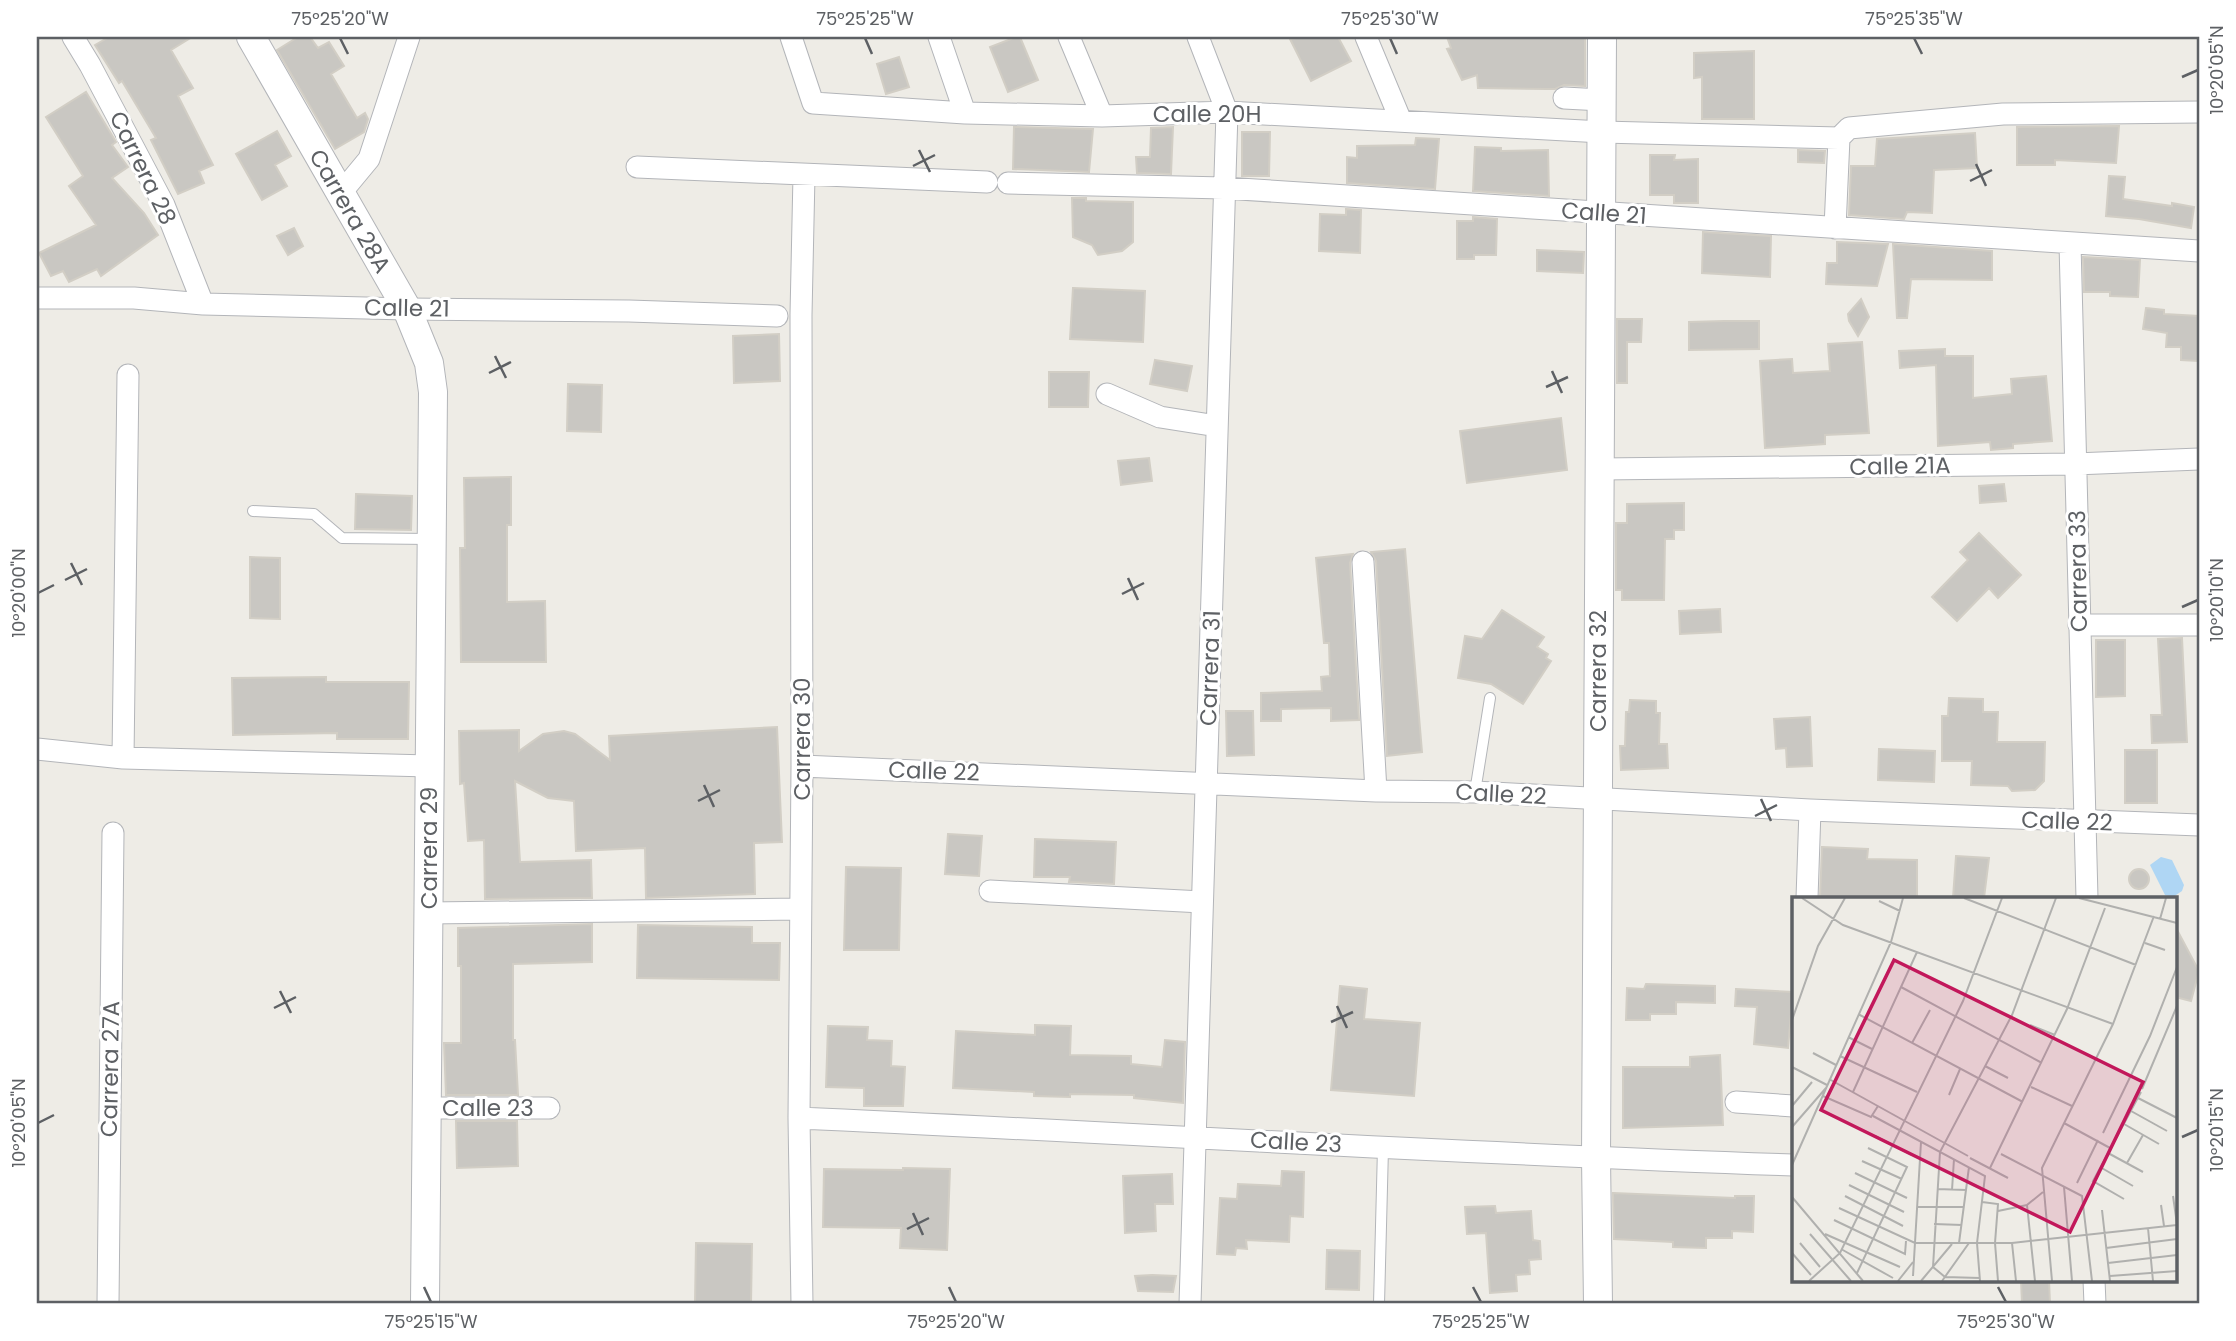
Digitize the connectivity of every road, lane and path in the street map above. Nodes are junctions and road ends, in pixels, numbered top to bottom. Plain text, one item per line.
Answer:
1 (73, 37) edge
2 (251, 37) edge
3 (409, 37) edge
4 (791, 37) edge
5 (939, 37) edge
6 (1069, 37) edge
7 (1198, 37) edge
8 (1366, 37) edge
9 (1602, 37) edge
10 (1564, 98) dead end
11 (1602, 100) junction
12 (1227, 112) junction
13 (2199, 112) edge
14 (965, 113) junction
15 (1102, 116) junction
16 (1401, 121) junction
17 (1602, 132) junction
18 (1839, 138) junction
19 (637, 167) dead end
20 (804, 175) junction
21 (1224, 188) junction
22 (340, 194) junction
23 (1602, 213) junction
24 (1835, 228) junction
25 (2070, 244) junction
26 (2199, 251) edge
27 (37, 299) edge
28 (204, 304) junction
29 (407, 309) junction
30 (777, 316) dead end
31 (128, 375) dead end
32 (433, 392) joint
33 (1107, 394) dead end
34 (1217, 426) junction
35 (2199, 459) edge
36 (2075, 464) junction
37 (1600, 469) junction
38 (253, 511) dead end
39 (432, 540) junction
40 (1363, 562) dead end
41 (2079, 625) junction
42 (2199, 625) edge
43 (1490, 698) dead end
44 (37, 748) edge
45 (123, 758) junction
46 (429, 766) junction
47 (803, 766) junction
48 (1206, 782) junction
49 (1376, 791) junction
50 (1475, 792) junction
51 (1597, 800) junction
52 (1811, 810) junction
53 (2085, 822) junction
54 (2199, 825) edge
55 (113, 833) dead end
56 (990, 891) dead end
57 (1807, 897) edge
58 (2087, 897) edge
59 (1202, 902) junction
60 (800, 909) junction
61 (428, 913) junction
62 (1736, 1102) dead end
63 (1792, 1106) edge
64 (427, 1108) junction
65 (549, 1108) dead end
66 (799, 1118) junction
67 (1195, 1136) junction
68 (1382, 1147) junction
69 (1596, 1158) junction
70 (1792, 1165) edge
71 (2094, 1282) edge
72 (108, 1304) edge
73 (425, 1304) edge
74 (802, 1304) edge
75 (1190, 1304) edge
76 (1379, 1304) edge
77 (1598, 1304) edge
78 (2095, 1304) edge

1 - 28 street, Carrera 28
2 - 22 street, Carrera 28A
3 - 22 street
4 - 14 street, Calle 20H
5 - 14 street
6 - 15 street
7 - 12 street, Carrera 31
8 - 16 street
9 - 11 street, Carrera 32
10 - 11 street
11 - 17 street, Carrera 32
12 - 15 street, Calle 20H
12 - 16 street, Calle 20H
12 - 21 street, Carrera 31
13 - 18 street
14 - 15 street, Calle 20H
16 - 17 street, Calle 20H
17 - 18 street, Calle 20H
17 - 23 street, Carrera 32
18 - 24 street
19 - 20 street, Calle 21
20 - 21 street, Calle 21
20 - 47 street, Carrera 30
21 - 23 street, Calle 21
21 - 34 street, Carrera 31
22 - 29 street, Carrera 28A
23 - 24 street, Calle 21
23 - 37 street, Carrera 32
24 - 25 street, Calle 21
25 - 26 street, Calle 21
25 - 36 street, Carrera 33
27 - 28 street, Calle 21
28 - 29 street, Calle 21
29 - 30 street, Calle 21
29 - 32 street, Carrera 28A
31 - 45 street
32 - 39 street, Carrera 29
33 - 34 street
34 - 48 street, Carrera 31
35 - 36 street, Calle 21A
36 - 37 street, Calle 21A
36 - 41 street, Carrera 33
37 - 51 street, Carrera 32
38 - 39 lane
39 - 46 street, Carrera 29
40 - 49 street
41 - 42 street
41 - 53 street, Carrera 33
43 - 50 lane
44 - 45 street
45 - 46 street
46 - 61 street, Carrera 29
47 - 48 street, Calle 22
47 - 60 street, Carrera 30
48 - 49 street, Calle 22
48 - 59 street, Carrera 31
49 - 50 street, Calle 22
50 - 51 street, Calle 22
51 - 52 street, Calle 22
51 - 69 street, Carrera 32
52 - 53 street, Calle 22
52 - 57 street
53 - 54 street, Calle 22
53 - 58 street, Carrera 33
55 - 72 street, Carrera 27A
56 - 59 street
59 - 67 street, Carrera 31
60 - 61 street
60 - 66 street, Carrera 30
61 - 64 street, Carrera 29
62 - 63 street
64 - 65 street, Calle 23
64 - 73 street, Carrera 29
66 - 67 street, Calle 23
66 - 74 street, Carrera 30
67 - 68 street, Calle 23
67 - 75 street, Carrera 31
68 - 69 street, Calle 23
68 - 76 lane
69 - 70 street, Calle 23
69 - 77 street, Carrera 32
71 - 78 street

